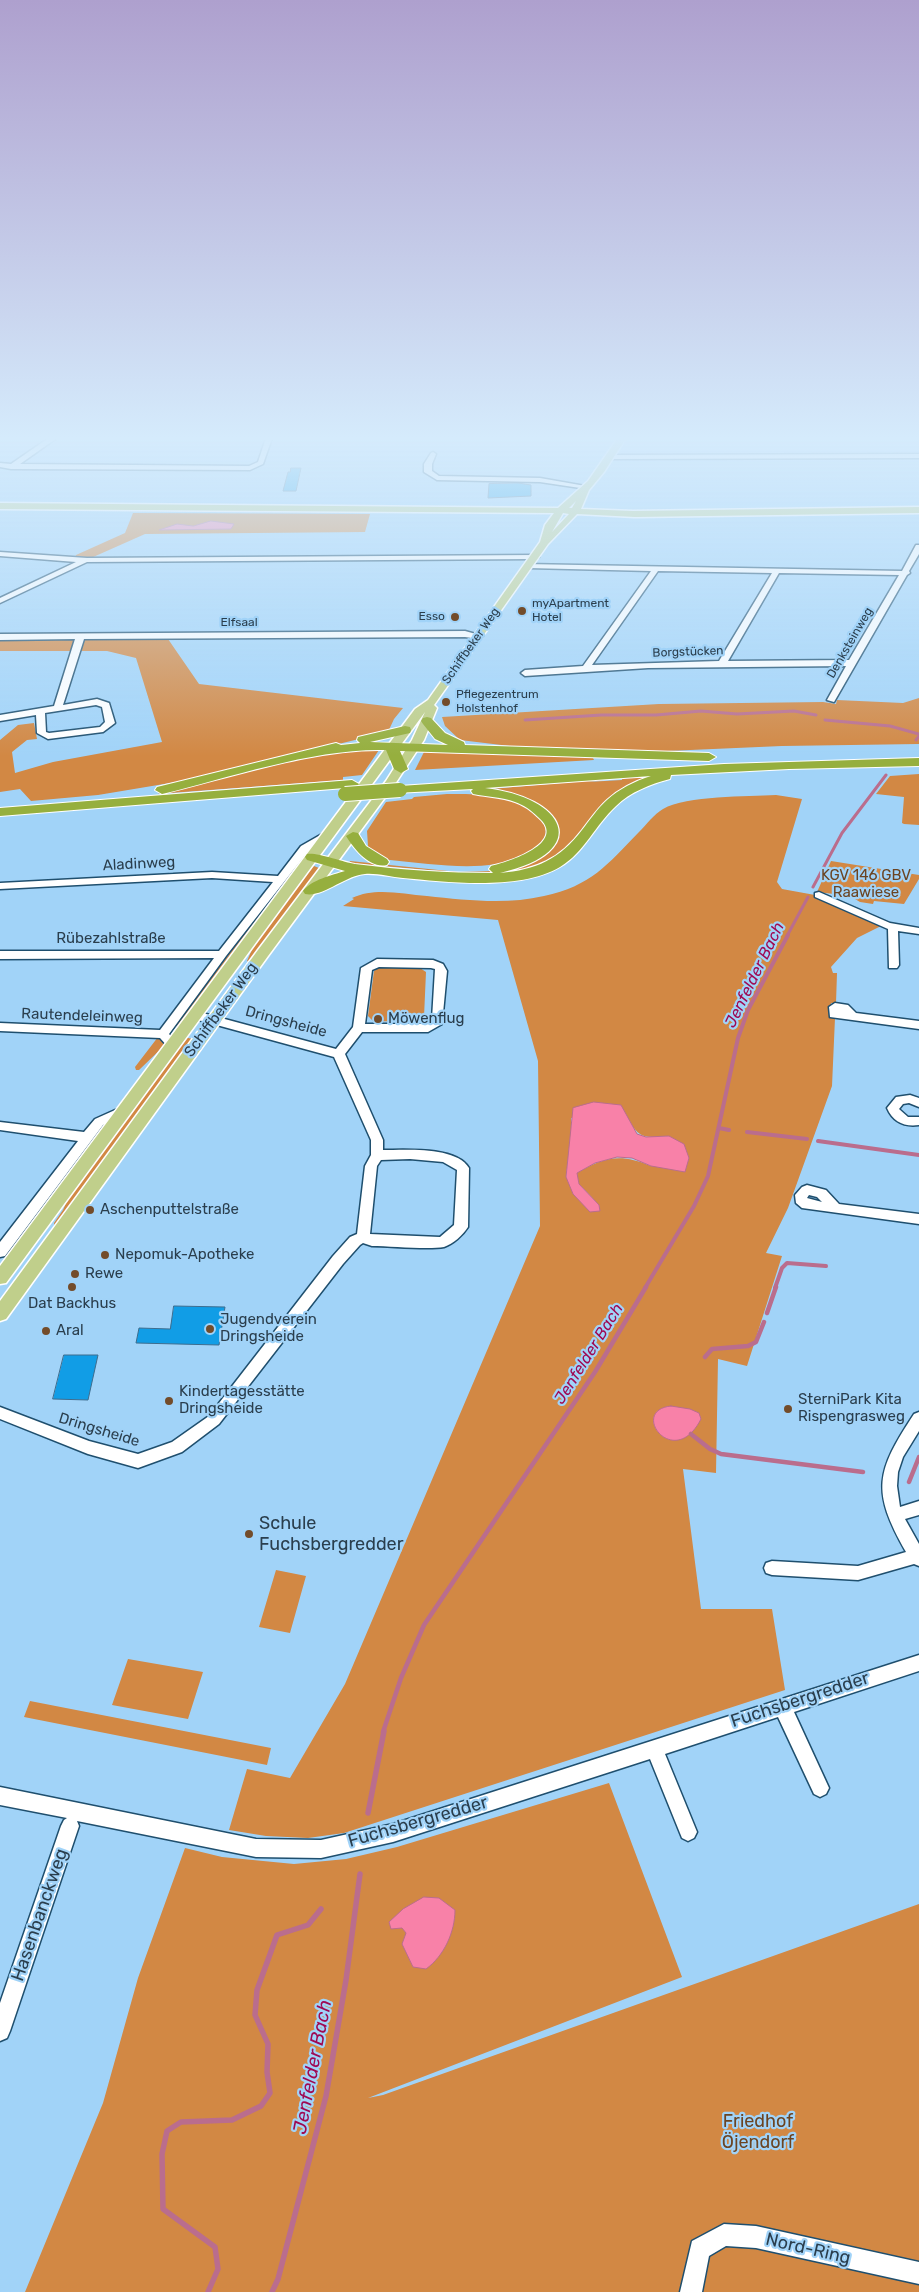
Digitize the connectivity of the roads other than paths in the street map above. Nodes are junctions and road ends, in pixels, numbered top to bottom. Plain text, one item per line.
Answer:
1 (545, 542) edge
2 (919, 547) edge
3 (0, 554) edge
4 (535, 557) junction
5 (87, 560) junction
6 (528, 566) junction
7 (656, 570) junction
8 (776, 572) junction
9 (906, 573) junction
10 (0, 596) edge
11 (10, 597) junction
12 (0, 601) edge
13 (80, 636) junction
14 (478, 636) junction
15 (0, 637) edge
16 (722, 663) junction
17 (853, 663) junction
18 (586, 668) junction
19 (524, 674) dead end
20 (831, 700) dead end
21 (432, 702) junction
22 (58, 707) junction
23 (40, 713) junction
24 (0, 718) edge
25 (427, 721) junction
26 (405, 730) junction
27 (414, 747) junction
28 (392, 748) junction
29 (481, 749) junction
30 (325, 750) junction
31 (919, 753) edge
32 (727, 757) junction
33 (919, 762) edge
34 (692, 768) junction
35 (404, 782) junction
36 (349, 789) junction
37 (75, 806) junction
38 (0, 812) edge
39 (0, 822) edge
40 (329, 833) junction
41 (352, 836) junction
42 (312, 857) junction
43 (334, 860) junction
44 (382, 862) junction
45 (364, 869) junction
46 (280, 879) junction
47 (0, 886) edge
48 (310, 892) junction
49 (819, 895) dead end
50 (893, 927) junction
51 (919, 930) edge
52 (222, 954) junction
53 (0, 955) edge
54 (893, 965) dead end
55 (195, 1015) junction
56 (852, 1016) dead end
57 (214, 1020) junction
58 (919, 1025) edge
59 (0, 1028) edge
60 (359, 1028) junction
61 (168, 1040) junction
62 (339, 1054) junction
63 (919, 1103) edge
64 (124, 1110) junction
65 (919, 1121) edge
66 (0, 1126) edge
67 (85, 1138) junction
68 (377, 1155) junction
69 (836, 1209) dead end
70 (919, 1219) edge
71 (43, 1220) junction
72 (363, 1237) junction
73 (51, 1242) junction
74 (0, 1252) edge
75 (0, 1278) edge
76 (0, 1314) edge
77 (0, 1413) edge
78 (919, 1418) edge
79 (919, 1508) edge
80 (894, 1515) junction
81 (918, 1558) edge
82 (772, 1568) dead end
83 (919, 1663) edge
84 (782, 1706) junction
85 (654, 1748) junction
86 (820, 1788) dead end
87 (0, 1796) edge
88 (70, 1826) dead end
89 (688, 1832) dead end
90 (0, 2031) edge
91 (919, 2273) edge
92 (691, 2292) edge

1 - 4 main road, Schiffbeker Weg
2 - 9 street, Denksteinweg
3 - 5 street
4 - 5 street
4 - 6 main road, Schiffbeker Weg
5 - 11 street
6 - 7 street
6 - 14 main road, Schiffbeker Weg
7 - 8 street
7 - 18 street
8 - 9 street
8 - 16 street
9 - 17 street, Denksteinweg
10 - 11 street
11 - 12 street
13 - 14 street, Elfsaal
13 - 15 street, Elfsaal
13 - 22 street
14 - 21 main road, Schiffbeker Weg
16 - 17 street, Borgstücken
16 - 18 street, Borgstücken
17 - 20 street, Denksteinweg
18 - 19 street, Borgstücken
21 - 25 main road, Schiffbeker Weg
21 - 26 main road, Schiffbeker Weg
22 - 23 street
22 - 23 street
23 - 24 street
25 - 27 main road, Schiffbeker Weg
25 - 29 highway
26 - 28 main road, Schiffbeker Weg
26 - 30 highway
27 - 28 highway
27 - 29 highway
27 - 35 main road, Schiffbeker Weg
28 - 30 highway
28 - 35 highway
28 - 40 main road, Schiffbeker Weg
29 - 32 highway
30 - 37 highway
31 - 32 highway
32 - 35 highway
33 - 34 highway
34 - 35 highway
34 - 45 highway
35 - 36 highway, bridge
35 - 41 main road, Schiffbeker Weg
35 - 44 highway
36 - 37 highway
36 - 39 highway
37 - 38 highway
40 - 42 main road, Schiffbeker Weg
40 - 46 street, Schiffbeker Weg
41 - 43 main road, Schiffbeker Weg
41 - 44 highway
42 - 43 highway
42 - 55 main road, Schiffbeker Weg
43 - 44 highway
43 - 45 highway
43 - 48 main road, Schiffbeker Weg
45 - 48 highway
46 - 47 street, Aladinweg
46 - 52 street, Schiffbeker Weg
48 - 57 main road, Schiffbeker Weg
49 - 50 street
50 - 51 street
50 - 54 street
52 - 53 street, Rübezahlstraße
52 - 61 street, Schiffbeker Weg
55 - 57 street, Dringsheide
55 - 61 main road, Schiffbeker Weg
56 - 58 street
57 - 62 street, Dringsheide
57 - 73 main road, Schiffbeker Weg
59 - 61 street, Rautendeleinweg
60 - 60 street, Dringsheide
60 - 62 street, Dringsheide
61 - 64 main road, Schiffbeker Weg
62 - 68 street, Dringsheide
63 - 65 street
64 - 67 street, Schiffbeker Weg
64 - 71 main road, Schiffbeker Weg
66 - 67 street
67 - 74 street, Schiffbeker Weg
68 - 72 street, Dringsheide
68 - 72 street
69 - 70 street
71 - 73 main road
71 - 75 main road, Schiffbeker Weg
72 - 77 street, Dringsheide
73 - 76 main road, Schiffbeker Weg
78 - 80 street
79 - 80 street
80 - 81 street
81 - 82 street
83 - 84 street, Fuchsbergredder
84 - 85 street, Fuchsbergredder
84 - 86 street
85 - 87 street, Fuchsbergredder
85 - 89 street
88 - 90 street, Hasenbanckweg
91 - 92 street, Nord-Ring

